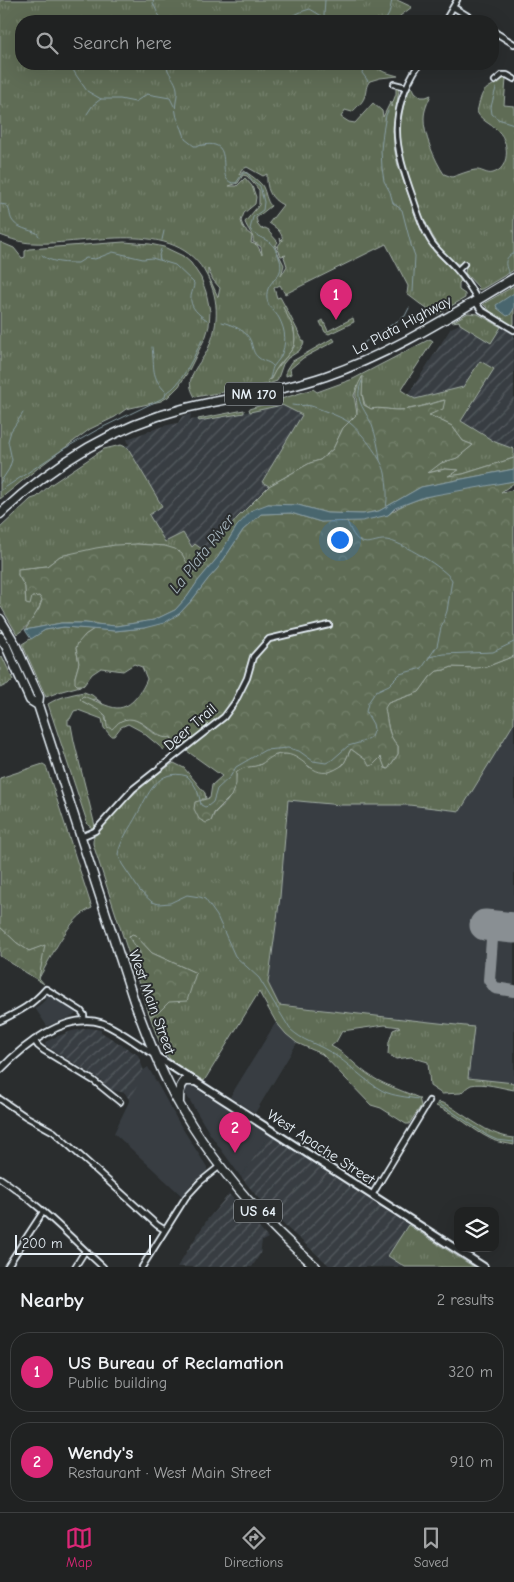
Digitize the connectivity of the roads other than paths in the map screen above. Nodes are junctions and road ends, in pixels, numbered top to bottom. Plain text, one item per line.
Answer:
1 (457, 0) edge
2 (453, 7) junction
3 (448, 15) edge
4 (466, 15) edge
5 (499, 35) edge
6 (514, 44) edge
7 (416, 70) edge
8 (514, 79) edge
9 (495, 81) dead end
10 (394, 84) dead end
11 (406, 87) junction
12 (464, 264) dead end
13 (458, 270) junction
14 (514, 278) edge
15 (476, 300) junction
16 (514, 330) edge
17 (1, 512) edge
18 (0, 520) edge
19 (0, 611) edge
20 (0, 619) edge
21 (329, 625) dead end
22 (7, 630) junction
23 (0, 637) edge
24 (38, 705) junction
25 (81, 837) junction
26 (84, 1021) junction
27 (0, 1022) edge
28 (34, 1040) junction
29 (156, 1056) junction
30 (0, 1070) edge
31 (194, 1081) junction
32 (0, 1099) edge
33 (429, 1101) dead end
34 (120, 1102) dead end
35 (178, 1102) junction
36 (220, 1166) junction
37 (0, 1178) edge
38 (372, 1195) junction
39 (43, 1212) junction
40 (165, 1230) junction
41 (86, 1251) junction
42 (7, 1267) edge
43 (74, 1267) edge
44 (103, 1267) edge
45 (142, 1267) edge
46 (316, 1267) edge
47 (484, 1267) edge

1 - 2 street
2 - 3 street
2 - 4 street
5 - 6 street
7 - 11 street
8 - 9 street
10 - 11 street
11 - 13 street
12 - 13 street
13 - 15 street
14 - 15 highway, La Plata Highway / NM 170
15 - 16 street
15 - 17 highway, La Plata Highway / NM 170
17 - 18 highway
19 - 22 highway
20 - 22 highway, West Main Street / US 64
21 - 25 street, Deer Trail
22 - 24 highway, West Main Street / US 64
23 - 24 highway, West Main Street / US 64
24 - 25 highway, West Main Street / US 64
25 - 29 highway, West Main Street / US 64
26 - 27 street
26 - 28 street
26 - 29 street, West Apache Street
28 - 30 street
28 - 34 street
29 - 31 main road, West Apache Street
29 - 35 highway, West Main Street / US 64
31 - 35 highway
31 - 38 main road, West Apache Street
32 - 40 street
33 - 38 street
35 - 36 highway, West Main Street / US 64
36 - 40 street
36 - 46 highway, West Main Street / US 64
37 - 39 street
38 - 47 main road, West Apache Street
39 - 41 street
39 - 42 street
40 - 45 street
41 - 43 street
41 - 44 street

